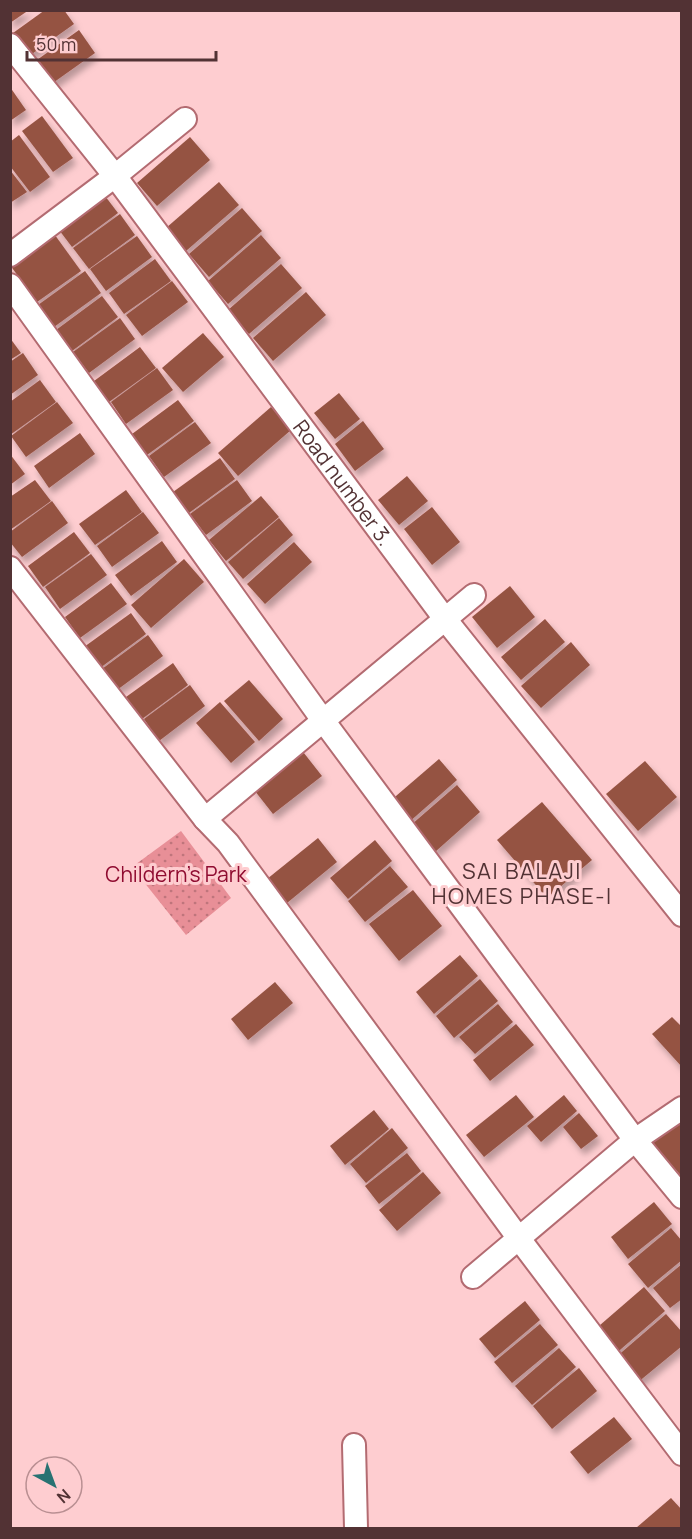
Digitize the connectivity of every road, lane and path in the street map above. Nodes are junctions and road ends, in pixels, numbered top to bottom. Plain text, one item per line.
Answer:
1 (10, 45) edge
2 (185, 119) dead end
3 (115, 176) junction
4 (10, 255) edge
5 (10, 285) edge
6 (10, 568) edge
7 (474, 595) dead end
8 (445, 619) junction
9 (322, 719) junction
10 (205, 819) junction
11 (681, 915) edge
12 (681, 1108) edge
13 (635, 1140) junction
14 (681, 1197) edge
15 (520, 1240) junction
16 (472, 1277) dead end
17 (354, 1445) dead end
18 (681, 1454) edge
19 (356, 1528) edge

1 - 3 street, Road number 3.
2 - 3 street
3 - 4 street
3 - 8 street, Road number 3.
5 - 9 street
6 - 10 street
7 - 8 street
8 - 9 street
8 - 11 street, Road number 3.
9 - 10 street
9 - 13 street
10 - 15 street
12 - 13 street
13 - 14 street
13 - 15 street
15 - 16 street
15 - 18 street
17 - 19 street

